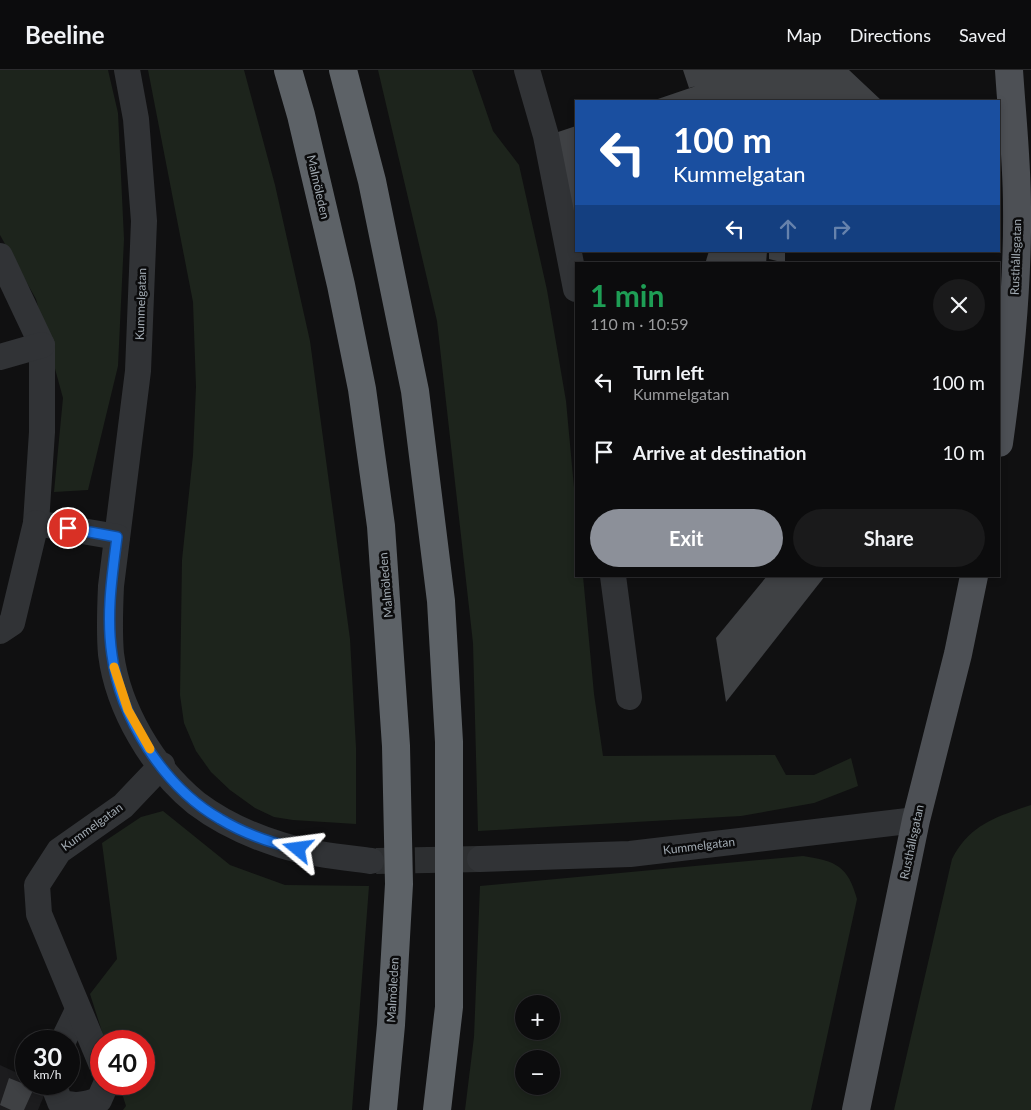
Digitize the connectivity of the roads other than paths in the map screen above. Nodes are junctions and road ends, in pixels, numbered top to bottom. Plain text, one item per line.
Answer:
1 (127, 70) edge
2 (288, 70) edge
3 (343, 70) edge
4 (527, 70) edge
5 (1009, 70) edge
6 (0, 256) edge
7 (575, 284) edge
8 (42, 345) junction
9 (0, 357) edge
10 (1000, 436) edge
11 (36, 523) junction
12 (117, 537) junction
13 (613, 577) edge
14 (974, 577) edge
15 (0, 631) edge
16 (629, 697) dead end
17 (162, 765) junction
18 (916, 820) junction
19 (480, 859) tunnel mouth
20 (371, 862) tunnel mouth
21 (78, 1010) junction
22 (68, 1030) edge
23 (90, 1038) edge
24 (57, 1095) edge
25 (101, 1095) edge
26 (383, 1110) edge
27 (437, 1110) edge
28 (856, 1110) edge

1 - 12 street, Kummelgatan
2 - 26 highway, Malmöleden
3 - 27 highway
4 - 7 street
5 - 10 main road, Rusthållsgatan
6 - 8 street
8 - 9 street
8 - 11 street
11 - 12 street
11 - 15 street
12 - 17 street, Kummelgatan
13 - 16 street
14 - 18 main road, Rusthållsgatan
17 - 20 street, Kummelgatan
17 - 21 street, Kummelgatan
18 - 19 street, Kummelgatan
18 - 28 main road, Rusthållsgatan
21 - 22 street
21 - 23 street, Kummelgatan
24 - 25 street

